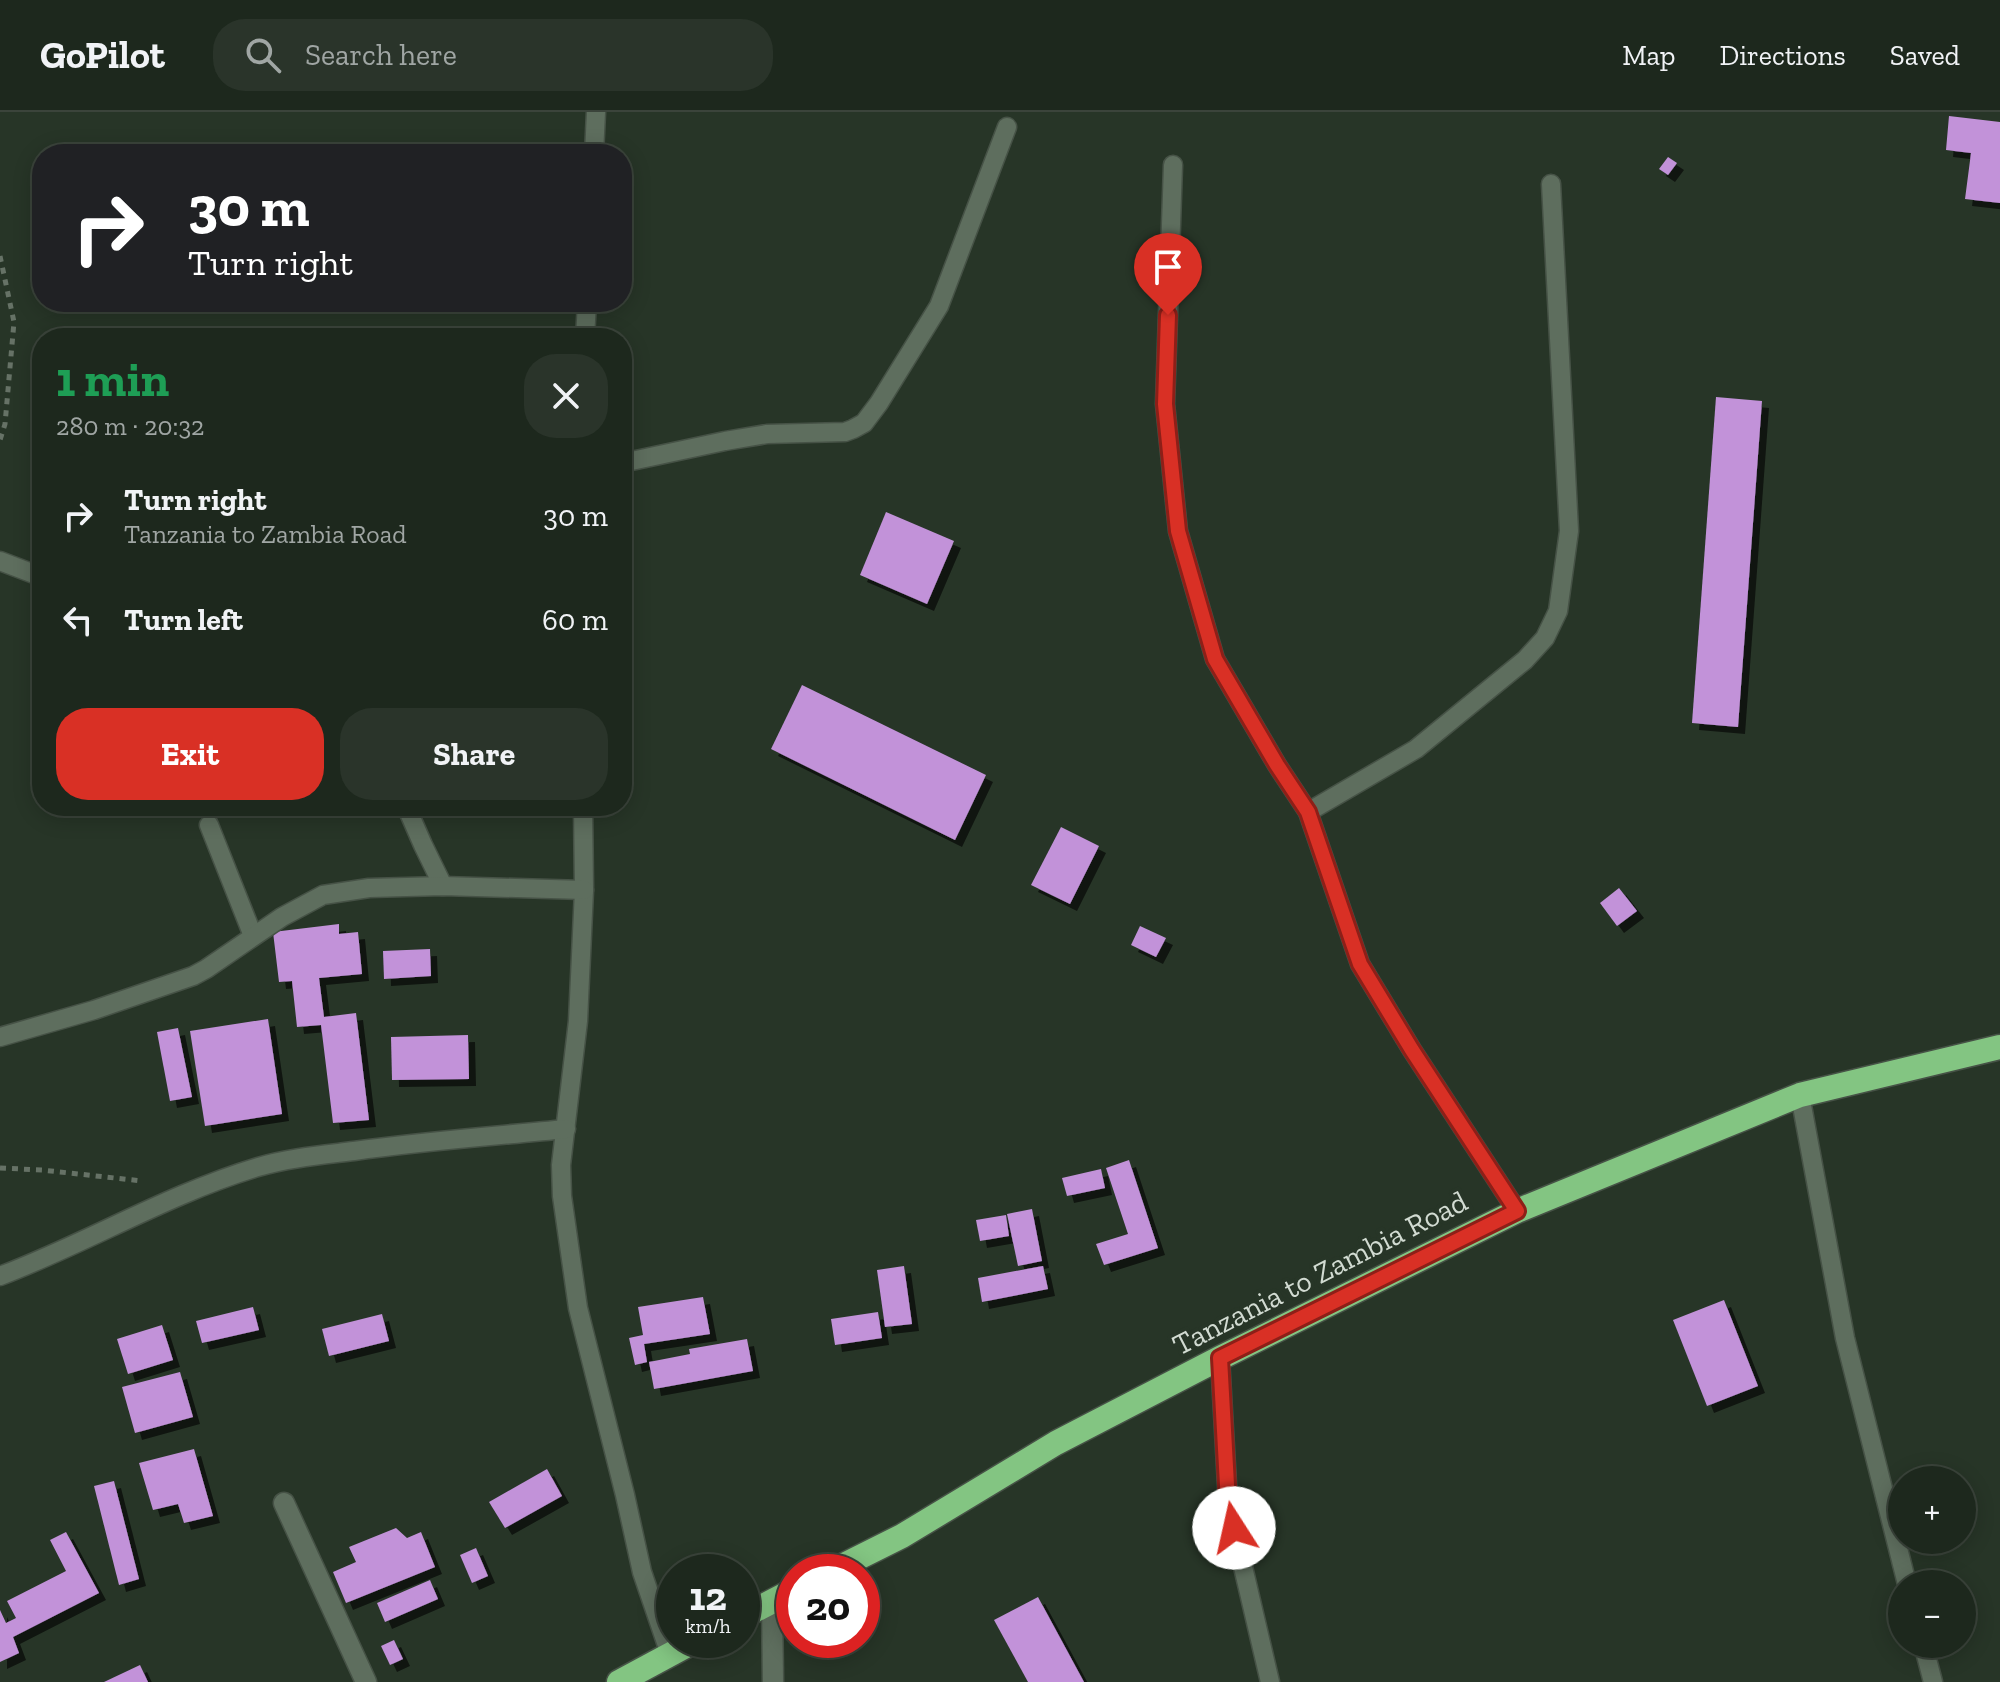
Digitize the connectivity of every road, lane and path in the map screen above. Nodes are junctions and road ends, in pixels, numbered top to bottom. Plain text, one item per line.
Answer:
1 (596, 112) edge
2 (1007, 127) dead end
3 (594, 144) edge
4 (1173, 165) dead end
5 (1551, 184) dead end
6 (0, 256) edge
7 (0, 440) edge
8 (632, 461) edge
9 (0, 561) edge
10 (32, 573) edge
11 (1308, 812) junction
12 (411, 816) edge
13 (583, 816) edge
14 (209, 825) dead end
15 (443, 886) junction
16 (584, 890) junction
17 (253, 936) junction
18 (0, 1037) edge
19 (2000, 1047) edge
20 (1800, 1095) junction
21 (566, 1129) junction
22 (0, 1168) edge
23 (154, 1183) dead end
24 (1517, 1211) junction
25 (0, 1276) edge
26 (1220, 1358) junction
27 (284, 1503) dead end
28 (866, 1554) edge
29 (1903, 1570) edge
30 (776, 1599) edge
31 (772, 1601) junction
32 (760, 1607) edge
33 (656, 1613) edge
34 (663, 1658) edge
35 (1927, 1658) edge
36 (366, 1682) edge
37 (619, 1682) edge
38 (773, 1682) edge
39 (1270, 1682) edge
40 (1933, 1682) edge

1 - 3 lane
2 - 8 lane
4 - 11 lane
5 - 11 lane
6 - 7 path
9 - 10 lane
11 - 24 lane
12 - 15 lane
13 - 16 lane
14 - 17 lane
15 - 16 lane
15 - 17 lane
16 - 21 lane
17 - 18 lane
19 - 20 highway, Tanzania to Zambia Road
20 - 24 highway, Tanzania to Zambia Road
20 - 29 lane
21 - 25 lane
21 - 33 lane
22 - 23 path
24 - 26 highway, Tanzania to Zambia Road
26 - 28 highway, Tanzania to Zambia Road
26 - 39 lane
27 - 36 street
30 - 31 highway
31 - 32 highway
31 - 38 street
34 - 37 highway
35 - 40 lane

